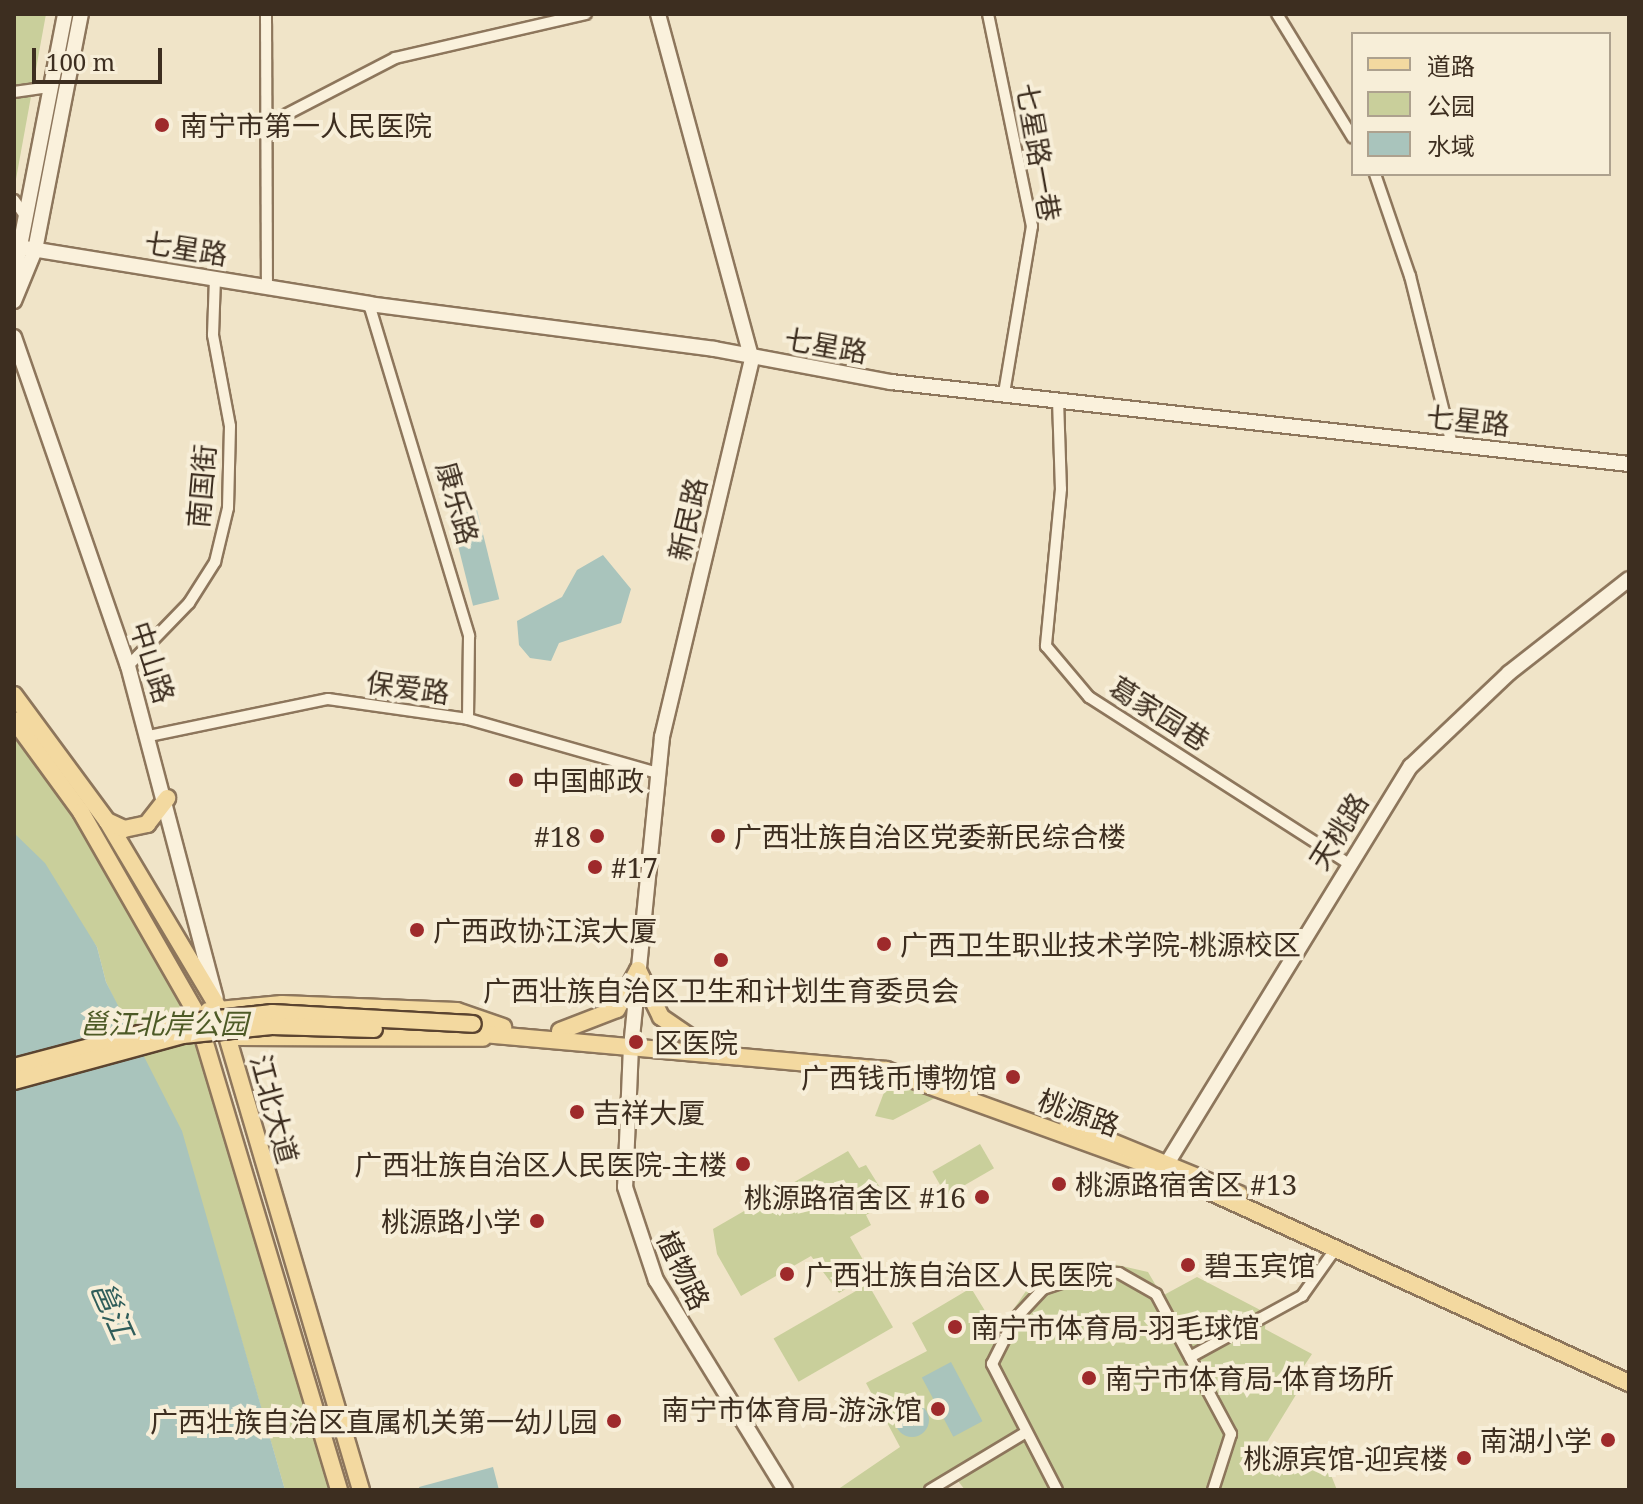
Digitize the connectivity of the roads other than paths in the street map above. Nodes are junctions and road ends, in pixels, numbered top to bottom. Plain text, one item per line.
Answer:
1 (65, 14) edge
2 (81, 14) edge
3 (266, 14) edge
4 (586, 14) edge
5 (658, 14) edge
6 (988, 14) edge
7 (1277, 14) edge
8 (49, 87) junction
9 (14, 92) edge
10 (266, 125) junction
11 (1351, 135) edge
12 (1376, 176) edge
13 (14, 200) edge
14 (25, 216) junction
15 (19, 247) junction
16 (35, 250) junction
17 (14, 277) edge
18 (215, 279) junction
19 (267, 288) junction
20 (14, 301) edge
21 (369, 304) junction
22 (14, 337) edge
23 (752, 359) junction
24 (1004, 394) junction
25 (1058, 400) junction
26 (1452, 444) junction
27 (1629, 464) edge
28 (1629, 579) edge
29 (128, 666) junction
30 (14, 695) edge
31 (468, 719) junction
32 (14, 720) edge
33 (149, 736) junction
34 (657, 773) junction
35 (167, 798) junction
36 (107, 821) junction
37 (1348, 863) junction
38 (638, 970) junction
39 (219, 1009) junction
40 (196, 1013) junction
41 (472, 1028) junction
42 (503, 1031) junction
43 (560, 1031) junction
44 (228, 1037) junction
45 (206, 1039) junction
46 (631, 1041) junction
47 (699, 1043) junction
48 (14, 1067) edge
49 (14, 1081) edge
50 (1166, 1165) junction
51 (1334, 1251) junction
52 (1190, 1357) junction
53 (1629, 1374) edge
54 (1629, 1383) edge
55 (1025, 1433) junction
56 (339, 1490) edge
57 (361, 1490) edge
58 (785, 1490) edge
59 (930, 1490) edge
60 (1057, 1490) edge
61 (1213, 1490) edge

1 - 8 main road
2 - 16 main road
3 - 10 street
4 - 10 street
5 - 23 main road, 新民路
6 - 24 street, 七星路一巷
7 - 11 street
8 - 9 street
8 - 14 main road
10 - 19 street
12 - 26 street
13 - 14 street
14 - 15 main road
15 - 16 main road, 七星路
15 - 17 main road
16 - 18 main road, 七星路
16 - 20 main road
18 - 19 main road, 七星路
18 - 29 street, 南国街
19 - 21 main road, 七星路
21 - 23 main road, 七星路
21 - 31 street, 康乐路
22 - 29 main road, 中山路
23 - 24 main road, 七星路
23 - 34 main road, 新民路
24 - 25 main road, 七星路
25 - 26 main road, 七星路
25 - 37 street, 葛家园巷
26 - 27 main road, 七星路
28 - 37 main road, 天桃路
29 - 33 main road, 中山路
30 - 36 main road, 江北大道
31 - 33 street, 保爱路
31 - 34 street, 保爱路
32 - 40 main road, 江北大道
33 - 35 main road, 中山路
34 - 38 main road, 新民路
35 - 36 main road
35 - 39 main road, 中山路
36 - 39 main road, 江北大道
37 - 50 main road, 天桃路
38 - 43 main road
38 - 46 main road, 新民路
38 - 47 main road
39 - 40 main road
39 - 42 main road
39 - 44 main road, 江北大道
40 - 45 main road, 江北大道
41 - 42 main road, 桃源路
41 - 48 main road, bridge
41 - 49 main road, bridge
42 - 43 main road, 桃源路
42 - 44 main road
42 - 46 main road, 桃源路
43 - 46 main road, 桃源路
44 - 45 main road
44 - 57 main road, 江北大道
45 - 56 main road, 江北大道
46 - 47 main road, 桃源路
46 - 50 main road, 桃源路
46 - 58 main road, 植物路
47 - 50 main road, 桃源路
50 - 51 main road, 桃源路
50 - 53 main road, 桃源路
51 - 52 street
51 - 54 main road, 桃源路
52 - 55 street
52 - 61 street
55 - 59 street
55 - 60 street

